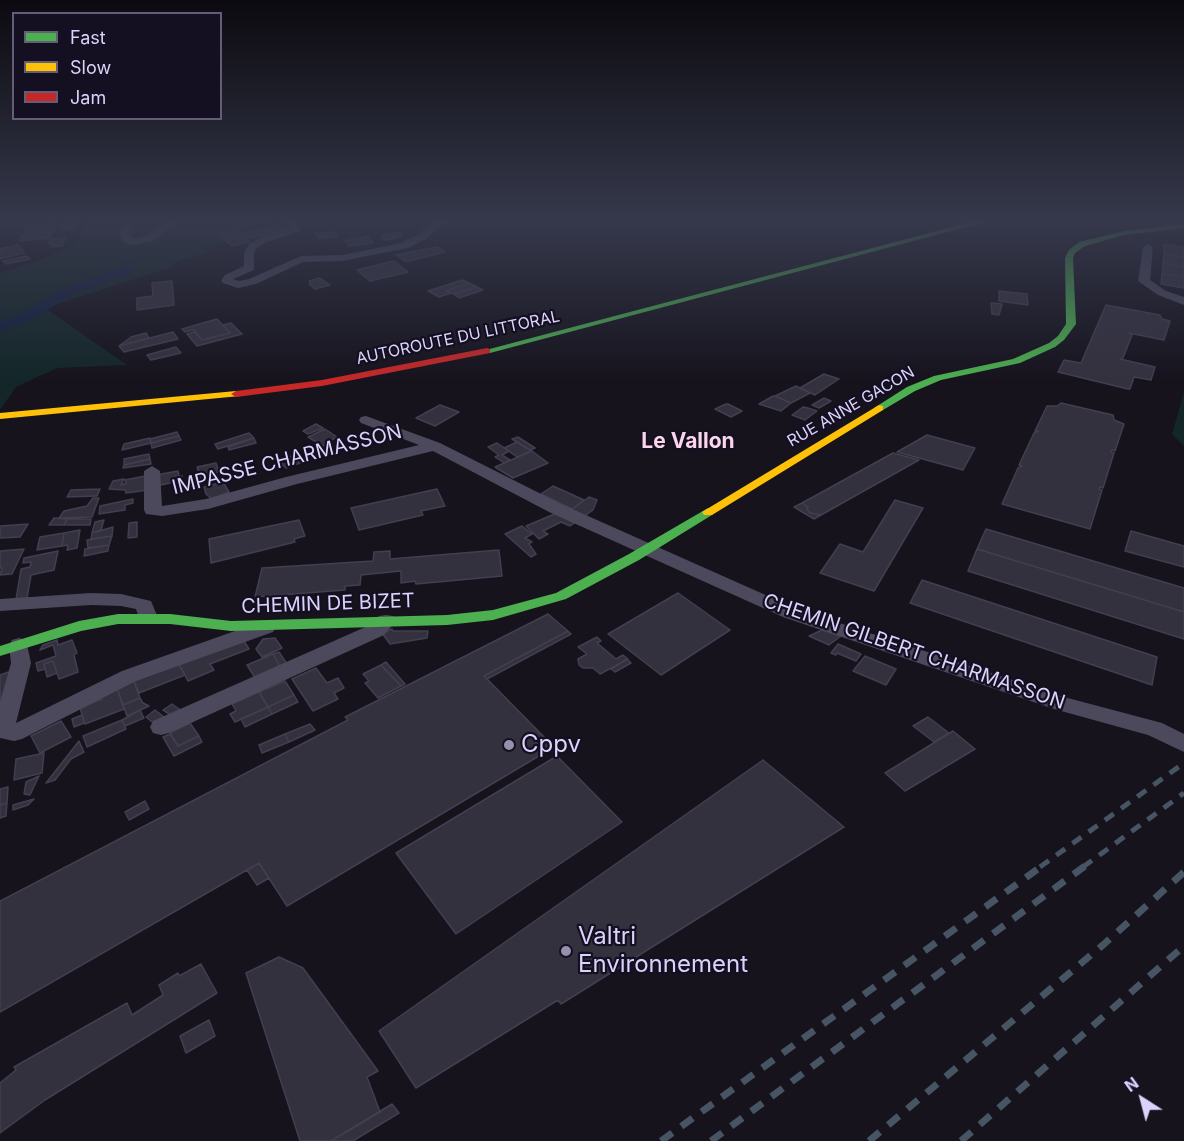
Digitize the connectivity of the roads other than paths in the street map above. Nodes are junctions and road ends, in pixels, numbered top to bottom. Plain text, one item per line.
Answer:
1 (233, 275) edge
2 (266, 275) edge
3 (779, 275) edge
4 (1070, 275) edge
5 (1145, 275) edge
6 (1184, 300) edge
7 (0, 416) edge
8 (366, 420) dead end
9 (435, 446) junction
10 (152, 471) dead end
11 (647, 549) junction
12 (0, 605) edge
13 (148, 618) junction
14 (386, 621) junction
15 (273, 624) junction
16 (10, 648) edge
17 (161, 728) dead end
18 (1184, 744) edge

1 - 2 street
3 - 7 main road, AUTOROUTE DU LITTORAL
4 - 11 main road, RUE ANNE GACON
5 - 6 street
8 - 9 street, CHEMIN GILBERT CHARMASSON
9 - 10 street, IMPASSE CHARMASSON
9 - 11 street, CHEMIN GILBERT CHARMASSON
11 - 14 main road, CHEMIN DE BIZET
11 - 18 street, CHEMIN GILBERT CHARMASSON
12 - 13 street
13 - 15 main road, CHEMIN DE BIZET
13 - 16 main road, CHEMIN DE BIZET
14 - 15 main road, CHEMIN DE BIZET
14 - 17 street
15 - 16 street

